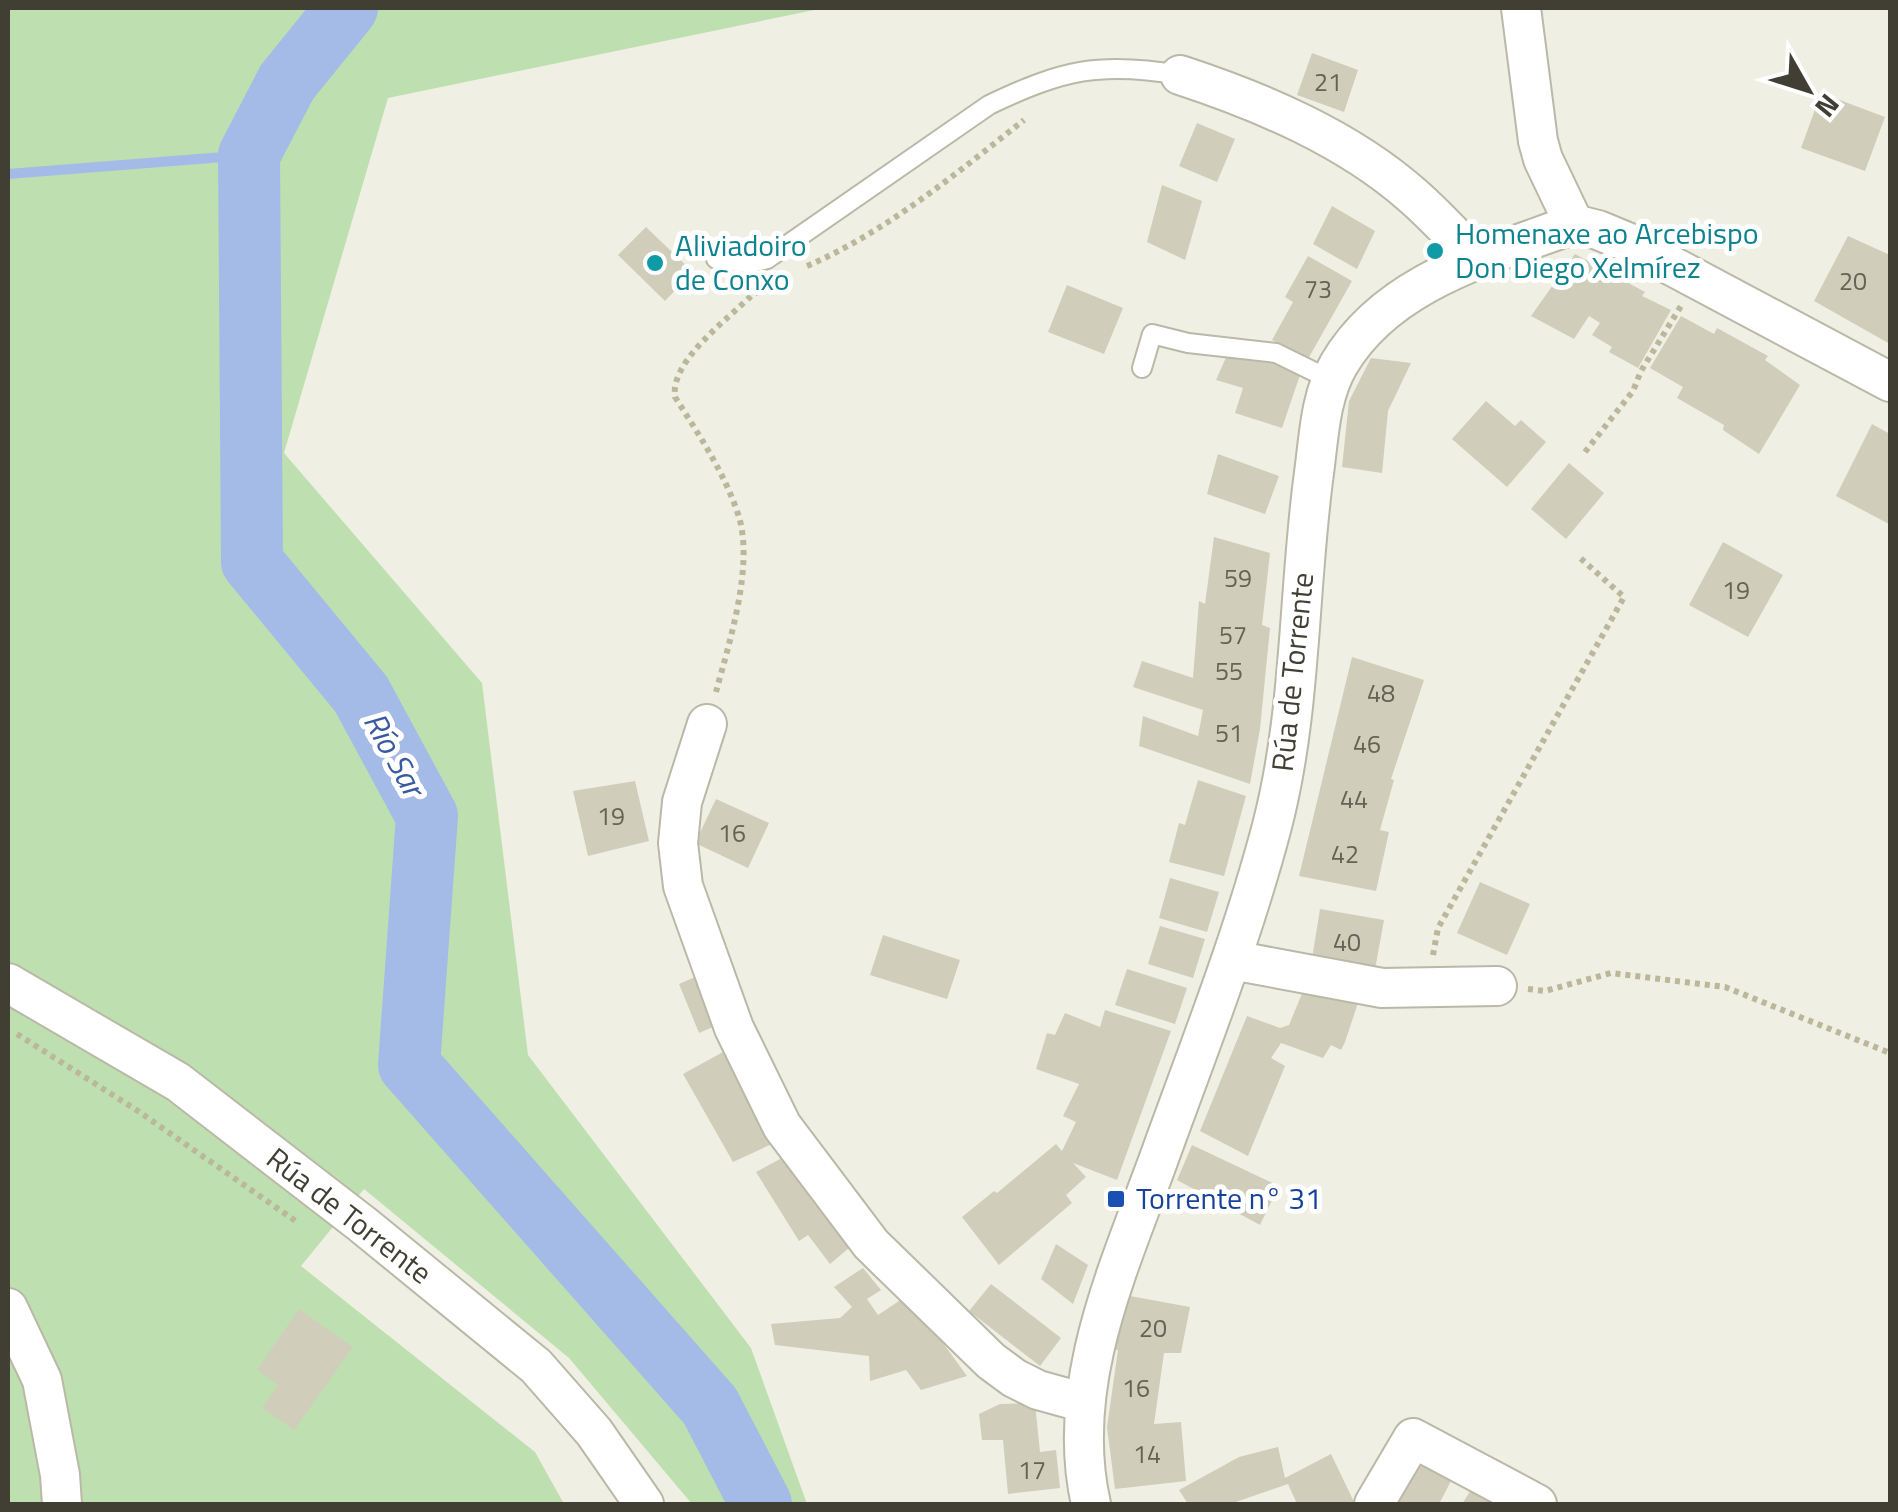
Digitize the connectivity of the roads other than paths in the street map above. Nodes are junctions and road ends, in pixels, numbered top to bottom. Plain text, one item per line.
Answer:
1 (1521, 8) edge
2 (1180, 75) joint
3 (1574, 224) junction
4 (716, 259) dead end
5 (1478, 260) junction
6 (1142, 368) dead end
7 (1331, 380) junction
8 (1890, 382) edge
9 (706, 724) road end
10 (1232, 960) junction
11 (8, 982) edge
12 (1497, 986) road end
13 (8, 1308) edge
14 (1085, 1403) junction
15 (62, 1504) edge
16 (644, 1504) edge
17 (1090, 1504) edge
18 (1374, 1504) edge
19 (1536, 1504) edge

1 - 3 street
2 - 4 lane
2 - 5 street
3 - 5 street, Rúa de Torrente
3 - 8 street
5 - 7 street, Rúa de Torrente
6 - 7 lane
7 - 10 street, Rúa de Torrente
9 - 14 street
10 - 12 street
10 - 14 street, Rúa de Torrente
11 - 16 street, Rúa de Torrente
13 - 15 street
14 - 17 street, Rúa de Torrente
18 - 19 street

